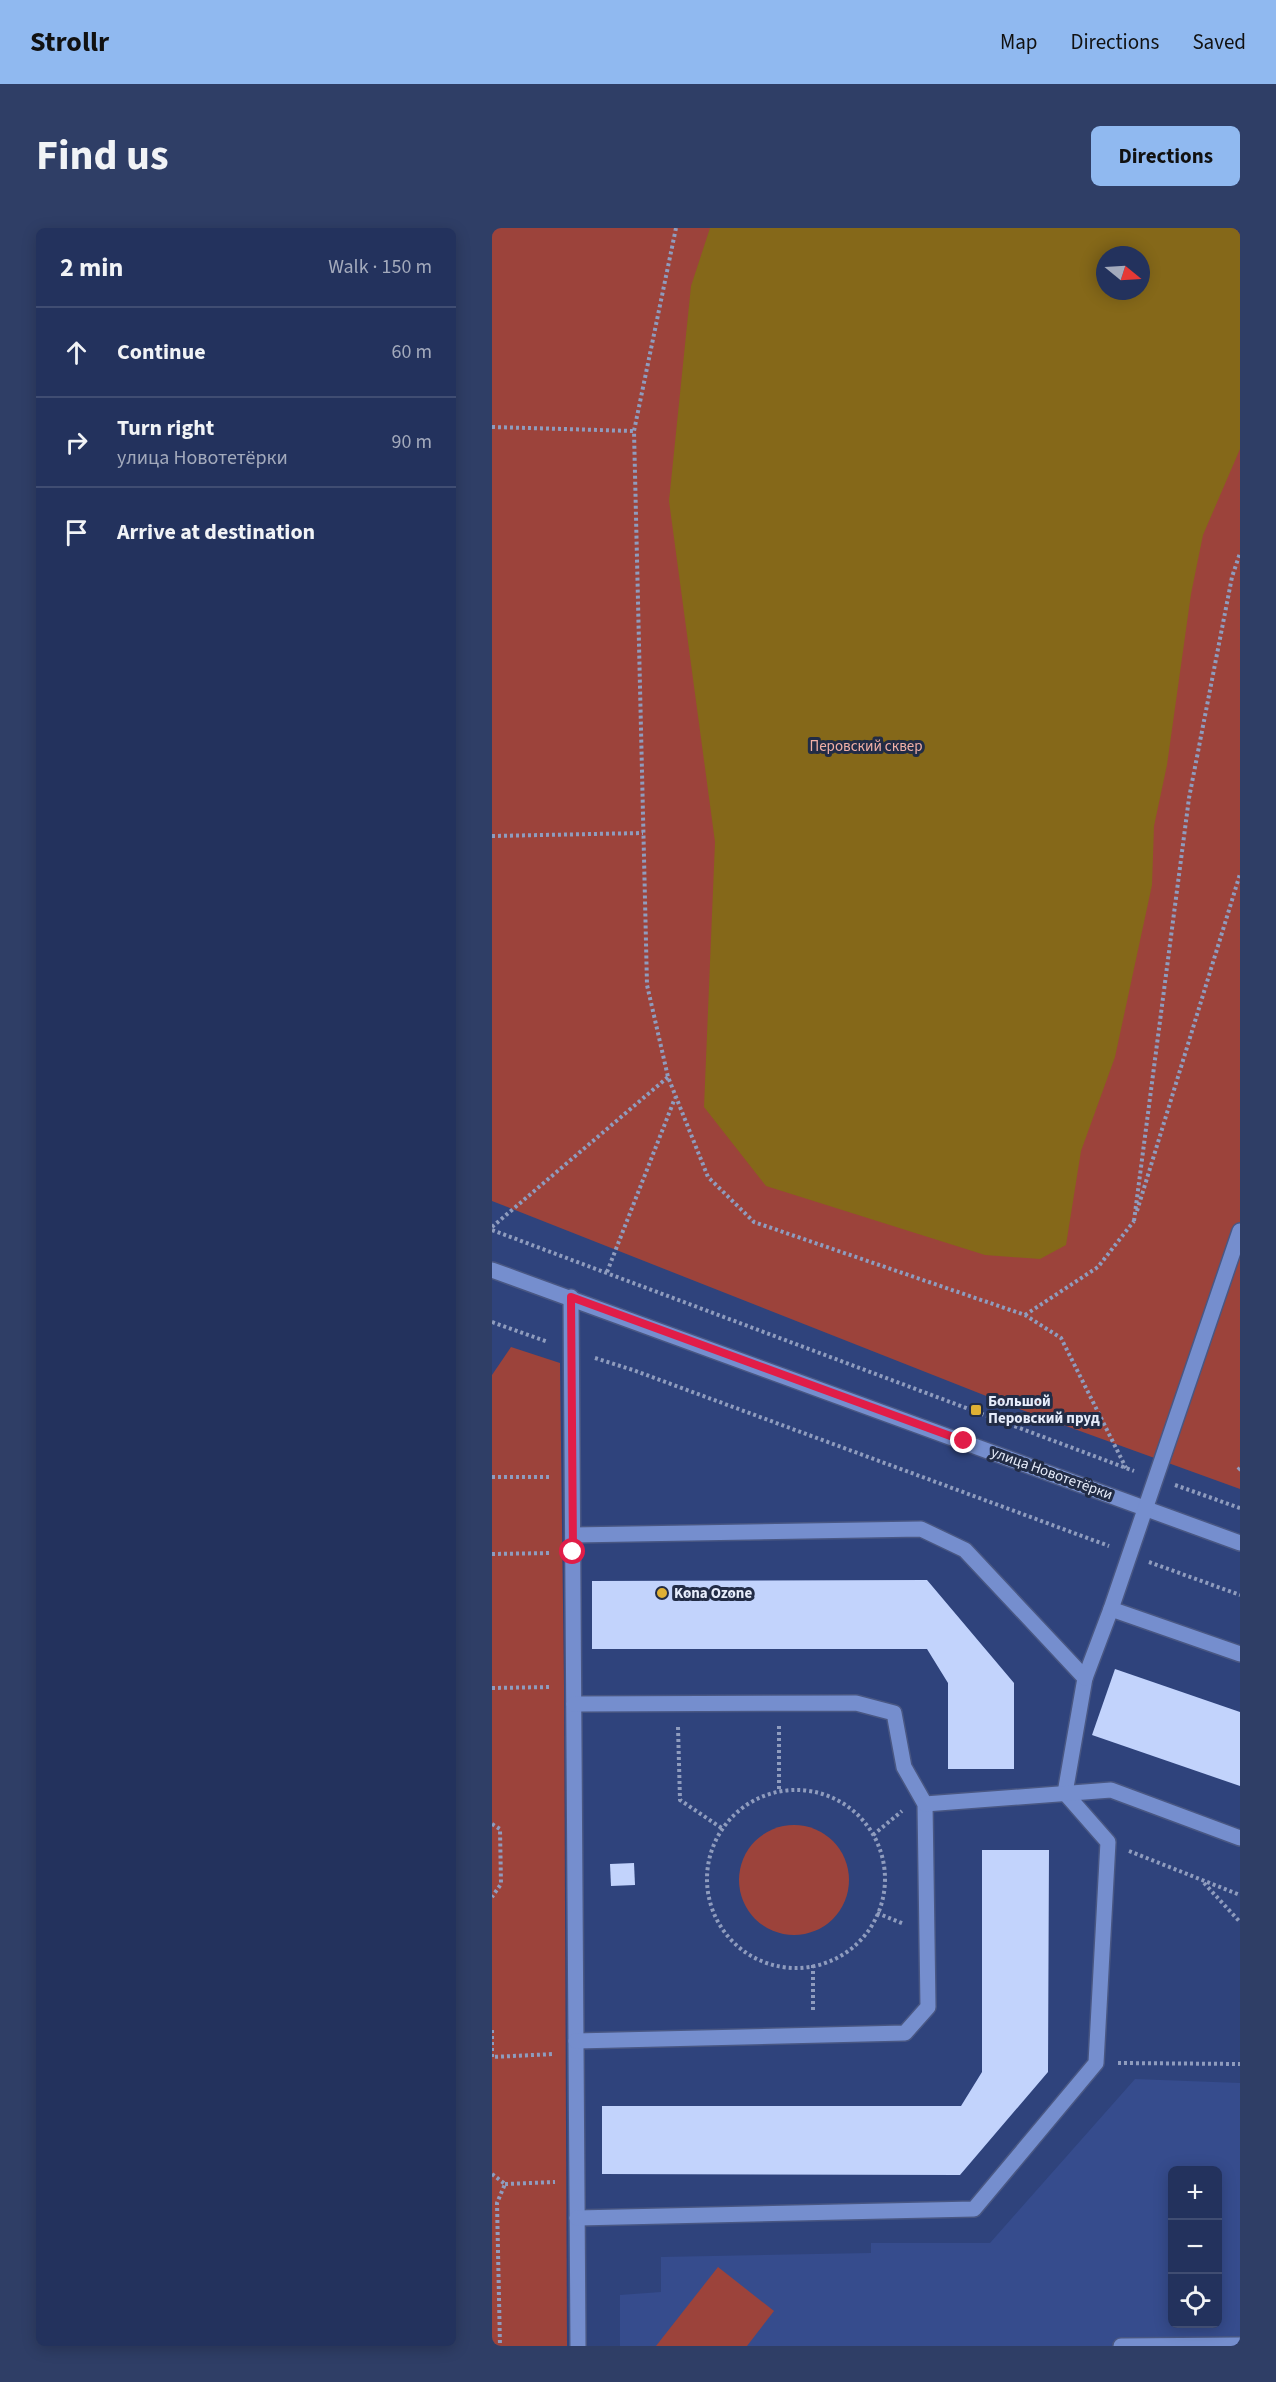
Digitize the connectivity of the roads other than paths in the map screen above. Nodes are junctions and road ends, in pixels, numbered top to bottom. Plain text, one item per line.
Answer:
1 (1240, 1232) edge
2 (492, 1270) edge
3 (571, 1297) junction
4 (1146, 1507) junction
5 (573, 1535) junction
6 (1240, 1543) edge
7 (1111, 1610) junction
8 (1240, 1654) edge
9 (1085, 1678) junction
10 (574, 1704) junction
11 (1065, 1793) junction
12 (923, 1801) junction
13 (1240, 1838) edge
14 (576, 2046) junction
15 (577, 2218) junction
16 (1240, 2345) edge
17 (578, 2346) edge
18 (1121, 2346) edge

1 - 4 street
2 - 3 street, улица Новотетёрки
3 - 4 street, улица Новотетёрки
3 - 5 street
4 - 6 street, улица Новотетёрки
4 - 7 street
5 - 9 street
5 - 10 street
7 - 8 street
7 - 9 street
9 - 11 street
10 - 12 street
10 - 14 street
11 - 12 street
11 - 13 street
11 - 15 street
12 - 14 street
14 - 15 street
15 - 17 street
16 - 18 street

